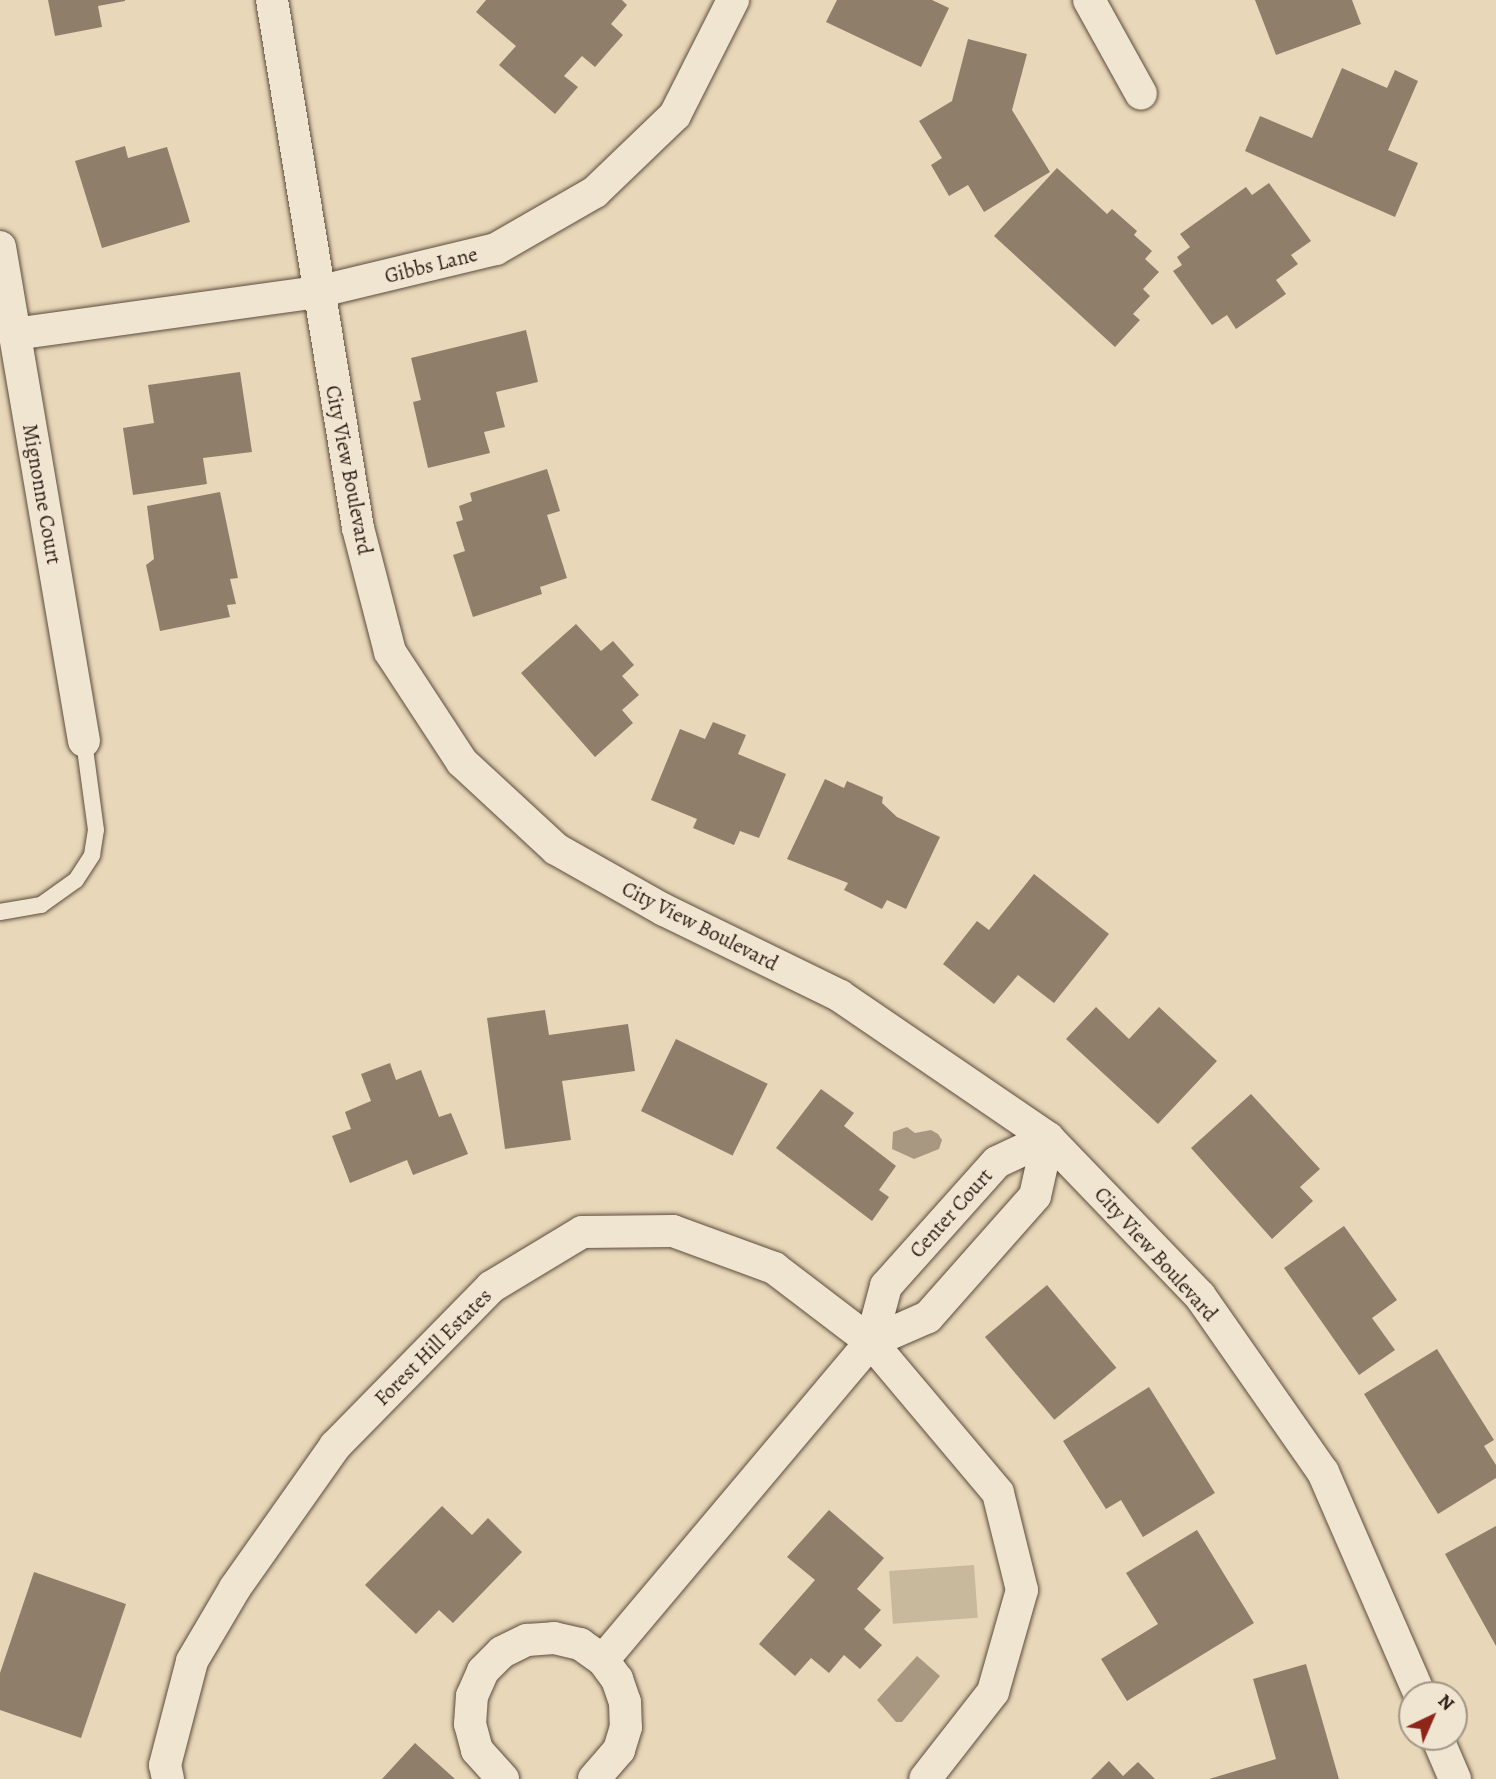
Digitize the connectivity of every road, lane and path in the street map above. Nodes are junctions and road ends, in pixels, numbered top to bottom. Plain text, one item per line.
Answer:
1 (272, 0) edge
2 (733, 0) edge
3 (1089, 0) edge
4 (1141, 94) dead end
5 (0, 247) edge
6 (317, 292) junction
7 (15, 334) junction
8 (84, 741) joint
9 (0, 912) edge
10 (1048, 1138) junction
11 (872, 1342) junction
12 (603, 1660) junction
13 (1414, 1681) edge
14 (1443, 1751) edge
15 (167, 1779) edge
16 (503, 1779) edge
17 (594, 1779) edge
18 (925, 1779) edge
19 (1455, 1779) edge

1 - 6 street, City View Boulevard
2 - 6 street, Gibbs Lane
3 - 4 street
5 - 7 street, Mignonne Court
6 - 7 street, Gibbs Lane
6 - 10 street, City View Boulevard
7 - 8 street, Mignonne Court
8 - 9 lane
10 - 11 street, Center Court
10 - 11 street, Center Court
10 - 13 street, City View Boulevard
11 - 12 street, Center Court
11 - 15 street, Forest Hill Estates
11 - 18 street, Forest Hill Estates
12 - 16 street
12 - 17 street
14 - 19 street

